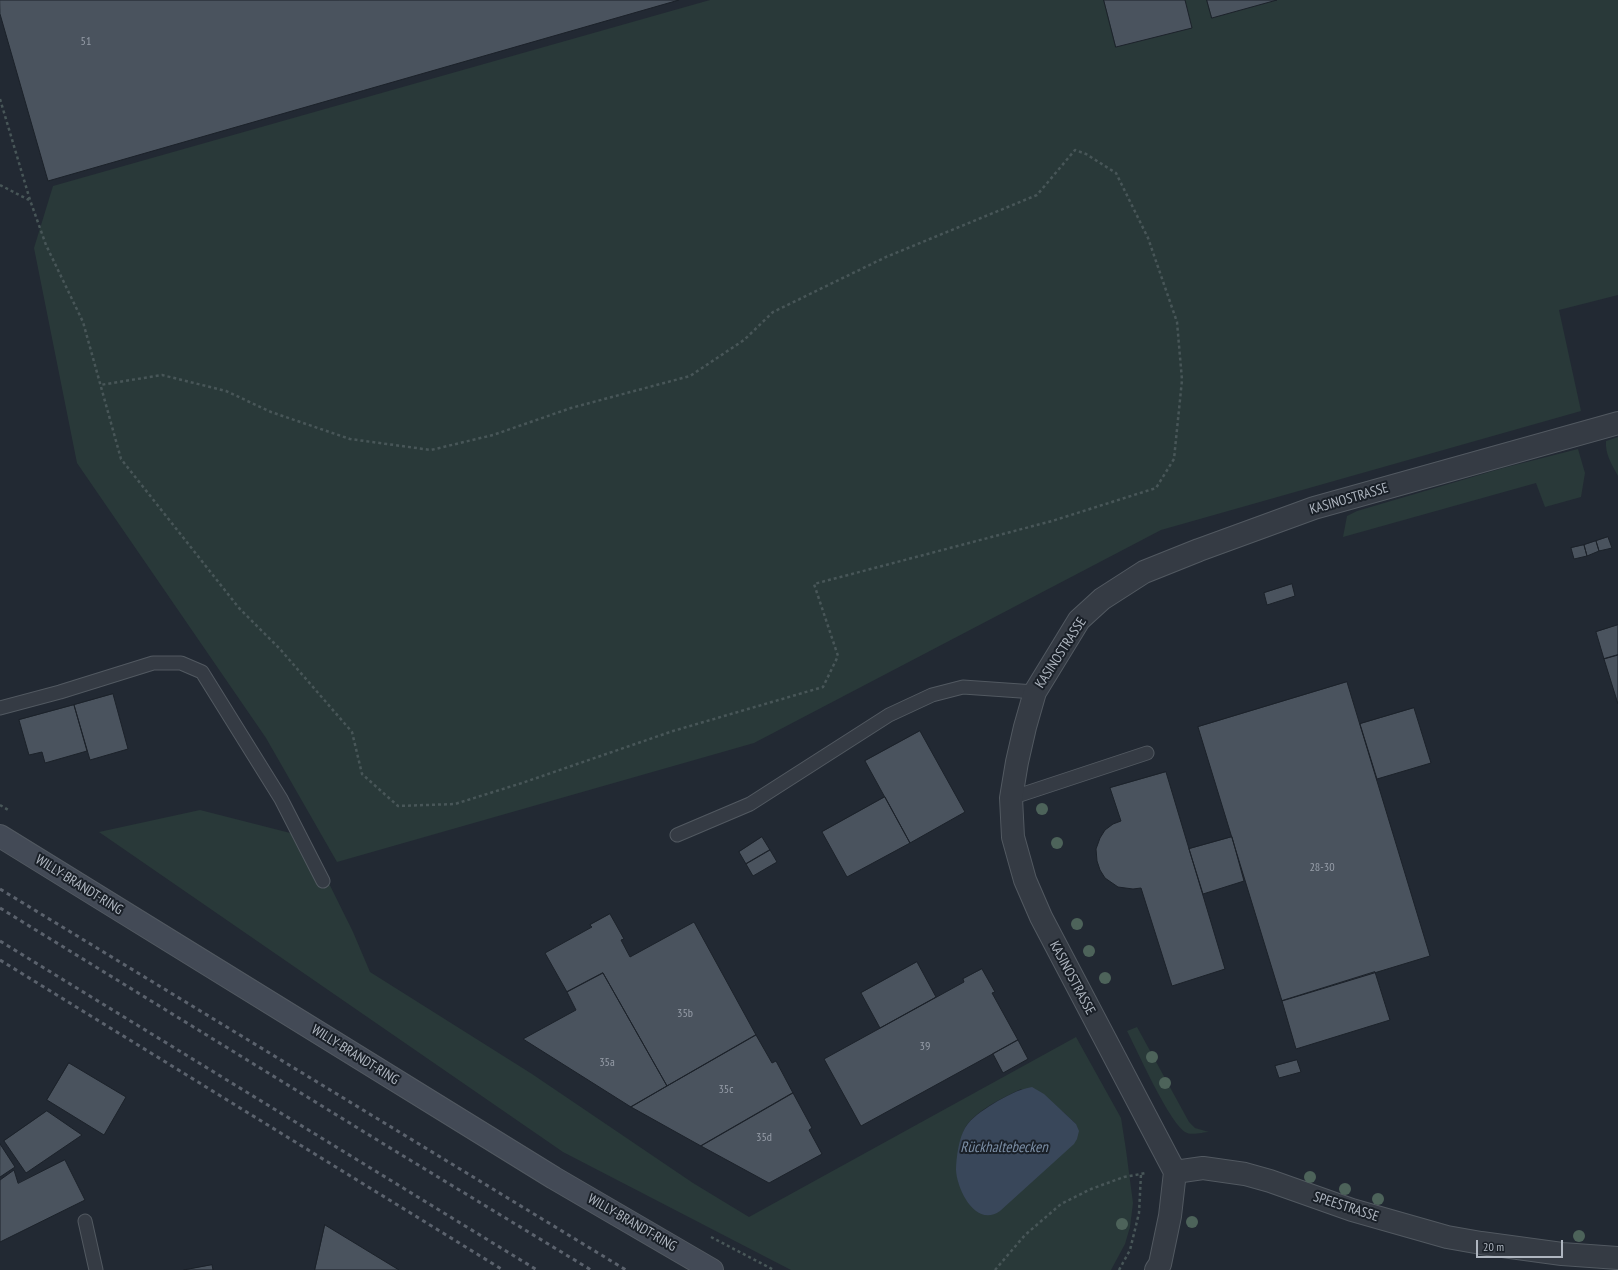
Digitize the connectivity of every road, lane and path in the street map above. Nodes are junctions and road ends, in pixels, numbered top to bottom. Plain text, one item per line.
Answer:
1 (0, 99) edge
2 (0, 185) edge
3 (30, 200) junction
4 (100, 385) junction
5 (1618, 423) edge
6 (1035, 692) junction
7 (0, 708) edge
8 (1147, 753) dead end
9 (1011, 798) junction
10 (677, 835) dead end
11 (0, 836) edge
12 (323, 881) dead end
13 (1175, 1172) junction
14 (1141, 1174) junction
15 (85, 1221) dead end
16 (1618, 1258) edge
17 (96, 1270) edge
18 (712, 1270) edge
19 (995, 1270) edge
20 (1118, 1270) edge
21 (1156, 1270) edge

1 - 3 path
2 - 3 path
3 - 4 path
4 - 4 path
5 - 6 street, KASINOSTRASSE
6 - 9 street, KASINOSTRASSE
6 - 10 lane
7 - 12 lane
8 - 9 lane
9 - 13 street, KASINOSTRASSE
11 - 18 main road, WILLY-BRANDT-RING
13 - 14 path
13 - 16 street, SPEESTRASSE
13 - 21 street
14 - 19 path
14 - 20 path
15 - 17 lane

